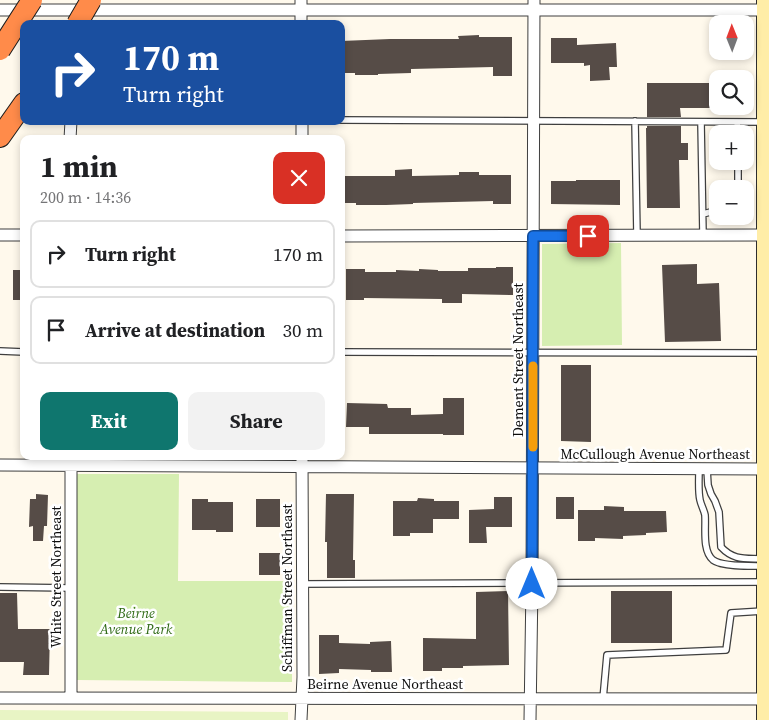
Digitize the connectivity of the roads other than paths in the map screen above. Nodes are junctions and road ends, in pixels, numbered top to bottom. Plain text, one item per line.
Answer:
1 (32, 0) edge
2 (91, 0) edge
3 (301, 5) edge
4 (534, 5) edge
5 (766, 6) edge
6 (0, 10) edge
7 (79, 20) edge
8 (301, 20) edge
9 (0, 50) edge
10 (20, 109) edge
11 (345, 120) edge
12 (534, 120) junction
13 (635, 121) junction
14 (701, 122) junction
15 (737, 122) junction
16 (767, 122) edge
17 (737, 125) edge
18 (0, 137) edge
19 (709, 212) edge
20 (703, 214) junction
21 (0, 235) edge
22 (20, 235) edge
23 (636, 235) junction
24 (703, 235) junction
25 (767, 235) edge
26 (345, 236) edge
27 (533, 236) junction
28 (0, 351) edge
29 (20, 352) edge
30 (345, 352) edge
31 (533, 353) junction
32 (767, 353) edge
33 (71, 461) edge
34 (302, 462) edge
35 (0, 465) edge
36 (533, 468) junction
37 (703, 469) junction
38 (767, 469) edge
39 (766, 572) edge
40 (302, 584) junction
41 (532, 584) junction
42 (0, 587) edge
43 (71, 588) junction
44 (765, 611) junction
45 (0, 698) edge
46 (71, 698) junction
47 (302, 699) junction
48 (531, 699) junction
49 (603, 699) junction
50 (767, 699) edge
51 (301, 720) edge
52 (530, 720) edge
53 (765, 720) edge

1 - 9 highway, bridge
2 - 7 highway, bridge
3 - 4 street
3 - 6 street
3 - 8 street
4 - 5 street
4 - 12 street, Dement Street Northeast
5 - 16 main road
10 - 18 highway
11 - 12 lane
12 - 13 lane
12 - 27 street, Dement Street Northeast
13 - 14 lane
13 - 23 lane
14 - 15 lane
14 - 20 lane
15 - 16 lane
15 - 17 lane
16 - 25 main road
19 - 20 lane
20 - 24 lane
21 - 22 street
23 - 24 street
23 - 27 street
24 - 25 street
25 - 32 main road
26 - 27 street
27 - 31 street, Dement Street Northeast
28 - 29 lane
30 - 31 lane
31 - 32 lane
31 - 36 street, Dement Street Northeast
32 - 38 main road
33 - 34 street, McCullough Avenue Northeast
33 - 35 street, McCullough Avenue Northeast
33 - 43 street, White Street Northeast
34 - 36 street, McCullough Avenue Northeast
34 - 40 street, Schiffman Street Northeast
36 - 37 street, McCullough Avenue Northeast
36 - 41 street, Dement Street Northeast
37 - 38 street, McCullough Avenue Northeast
37 - 39 lane
37 - 39 lane
38 - 39 main road
39 - 41 lane
39 - 44 main road
40 - 41 lane
40 - 47 street, Schiffman Street Northeast
41 - 48 street, Dement Street Northeast
42 - 43 lane
43 - 46 street, White Street Northeast
44 - 49 lane
44 - 50 main road
45 - 46 street, Beirne Avenue Northeast
46 - 47 street, Beirne Avenue Northeast
47 - 48 street, Beirne Avenue Northeast
47 - 51 street, Schiffman Street Northeast
48 - 49 street, Beirne Avenue Northeast
48 - 52 street, Dement Street Northeast
49 - 50 street, Beirne Avenue Northeast
50 - 53 main road

